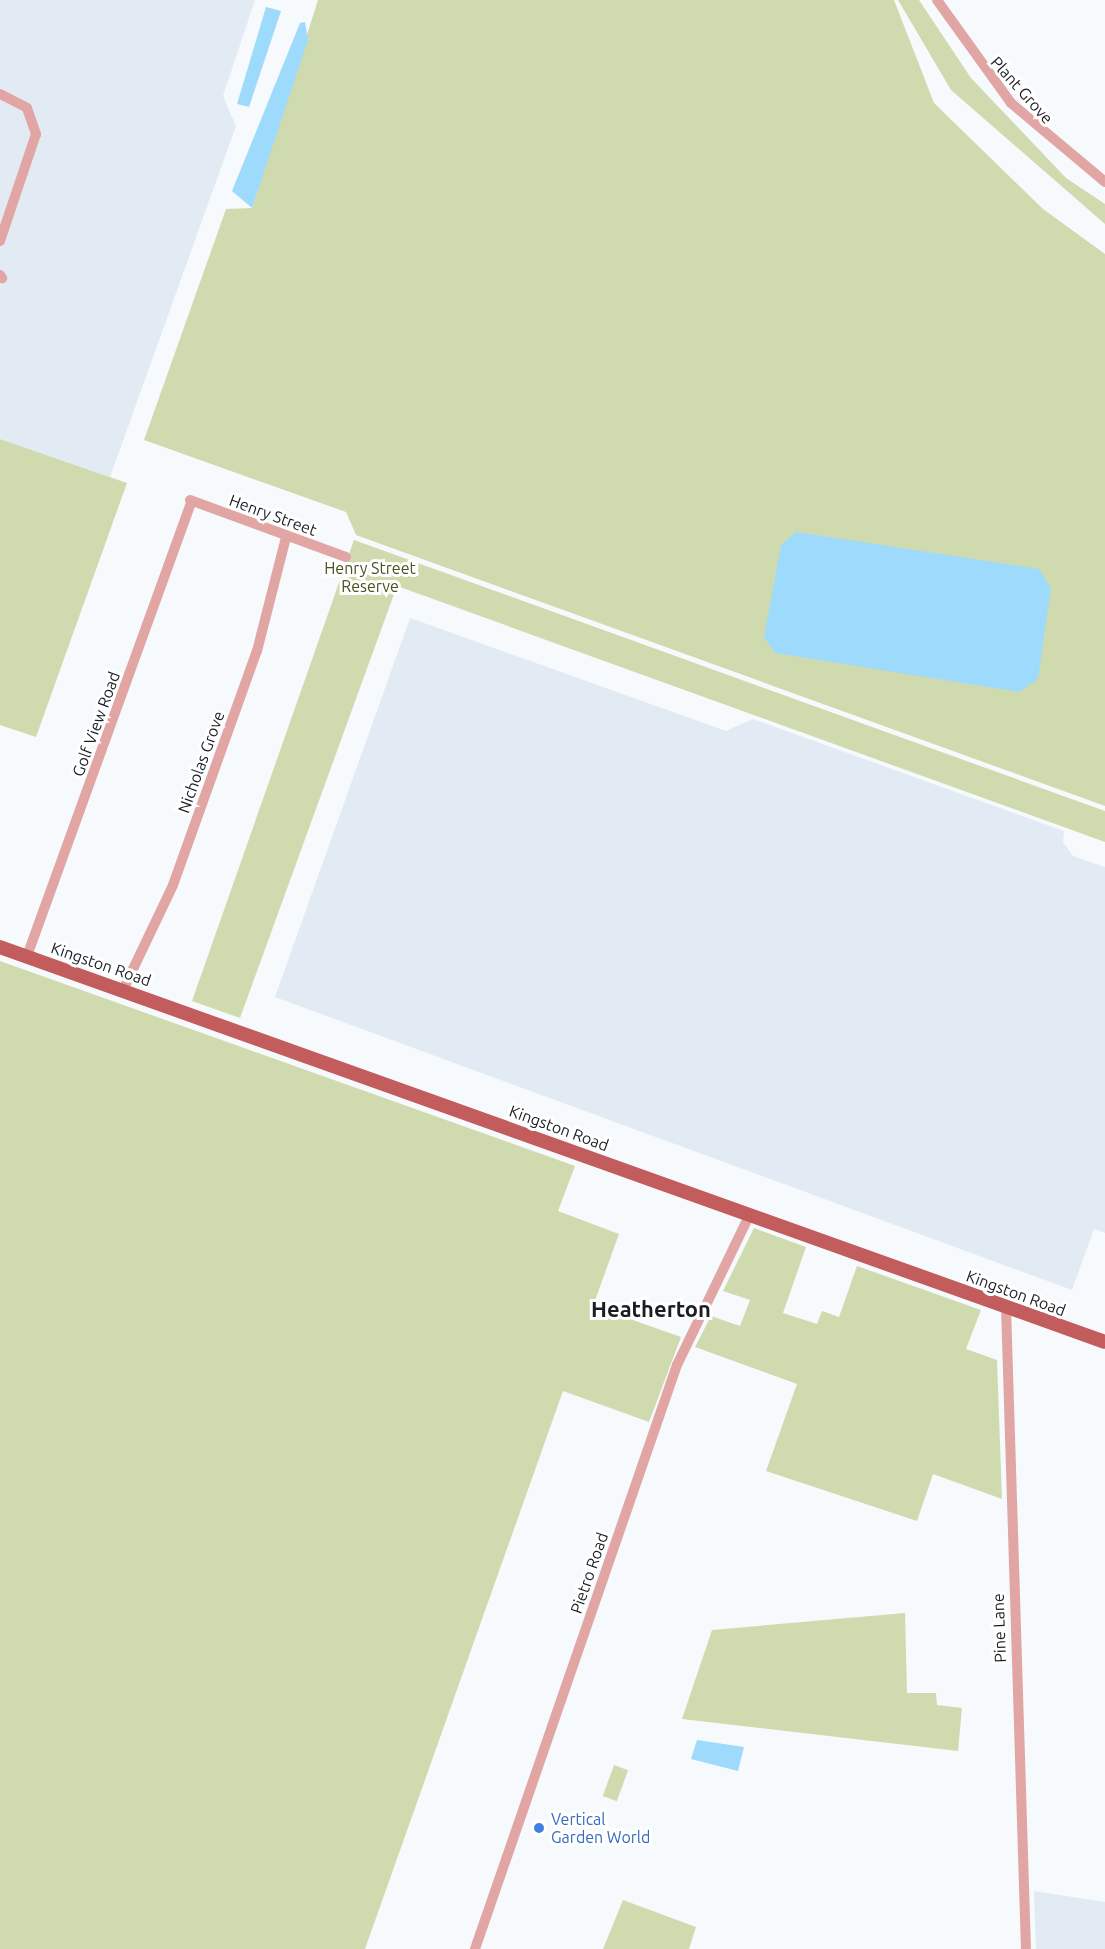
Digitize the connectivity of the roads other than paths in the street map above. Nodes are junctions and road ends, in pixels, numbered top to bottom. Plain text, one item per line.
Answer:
1 (937, 0) edge
2 (0, 94) edge
3 (1105, 182) edge
4 (0, 242) edge
5 (191, 501) joint
6 (286, 537) junction
7 (346, 557) dead end
8 (0, 947) edge
9 (27, 956) junction
10 (123, 990) junction
11 (750, 1214) junction
12 (1006, 1307) junction
13 (1105, 1342) edge
14 (475, 1949) edge
15 (1026, 1949) edge

1 - 3 street, Plant Grove
2 - 4 street
5 - 6 street, Henry Street
5 - 9 street, Golf View Road
6 - 7 street, Henry Street
6 - 10 street, Nicholas Grove
8 - 9 main road, Kingston Road
9 - 10 main road, Kingston Road
10 - 11 main road, Kingston Road
11 - 12 main road, Kingston Road
11 - 14 street, Pietro Road
12 - 13 main road, Kingston Road
12 - 15 street, Pine Lane

